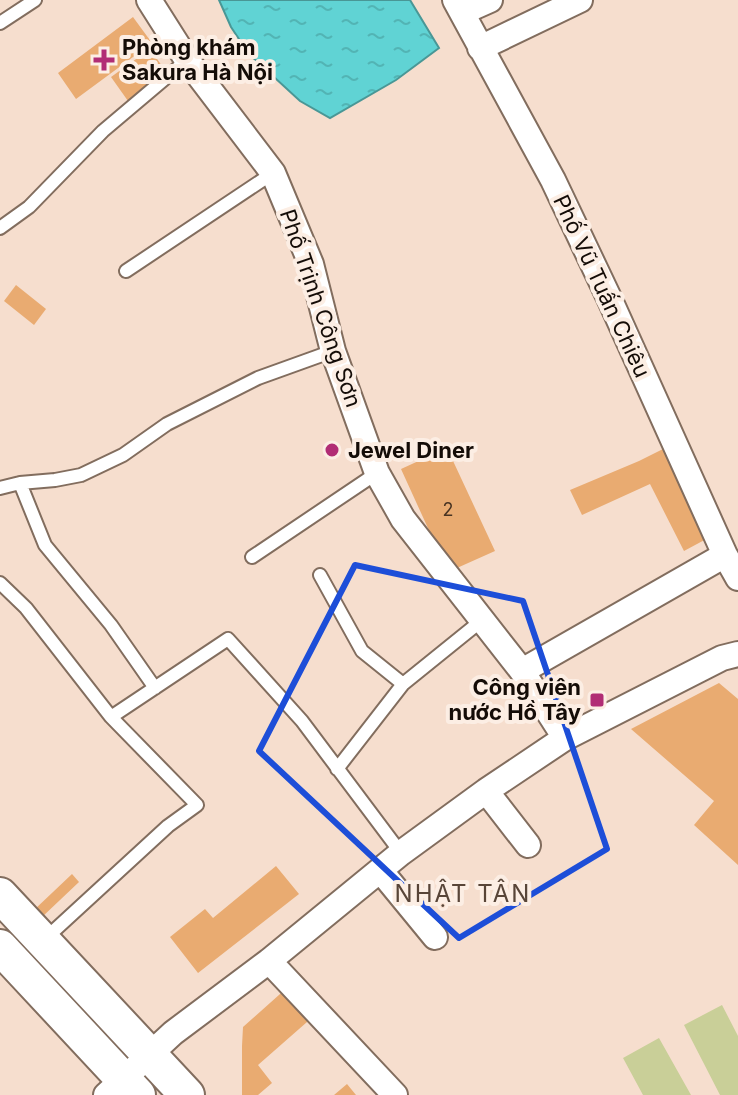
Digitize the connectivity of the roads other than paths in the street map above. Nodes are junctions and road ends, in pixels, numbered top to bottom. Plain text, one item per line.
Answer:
1 (35, 0) edge
2 (149, 0) edge
3 (490, 0) edge
4 (580, 0) edge
5 (459, 6) edge
6 (0, 23) edge
7 (480, 48) junction
8 (187, 60) junction
9 (273, 173) junction
10 (0, 228) edge
11 (126, 271) dead end
12 (333, 351) junction
13 (377, 473) junction
14 (20, 483) junction
15 (0, 488) edge
16 (725, 555) junction
17 (252, 557) dead end
18 (320, 575) dead end
19 (738, 578) edge
20 (0, 583) edge
21 (481, 621) junction
22 (738, 654) edge
23 (522, 671) junction
24 (403, 684) junction
25 (155, 688) junction
26 (111, 717) junction
27 (565, 738) junction
28 (337, 769) junction
29 (486, 791) junction
30 (528, 845) dead end
31 (401, 853) junction
32 (380, 870) junction
33 (0, 895) edge
34 (435, 937) dead end
35 (43, 941) junction
36 (0, 947) edge
37 (269, 961) junction
38 (150, 1054) junction
39 (122, 1090) edge
40 (187, 1095) edge
41 (395, 1095) edge

1 - 6 lane
2 - 8 street, Phố Trịnh Công Sơn
3 - 5 street
4 - 7 street
5 - 7 street, Phố Vũ Tuấn Chiêu
7 - 16 street, Phố Vũ Tuấn Chiêu
8 - 9 street, Phố Trịnh Công Sơn
8 - 10 lane
9 - 11 lane
9 - 12 street, Phố Trịnh Công Sơn
12 - 13 street, Phố Trịnh Công Sơn
12 - 14 lane
13 - 17 lane
13 - 21 street, Phố Trịnh Công Sơn
14 - 15 lane
14 - 25 lane
16 - 19 street, Phố Vũ Tuấn Chiêu
16 - 23 street
18 - 24 lane
20 - 26 lane
21 - 23 street, Phố Trịnh Công Sơn
21 - 24 lane
22 - 27 street
23 - 27 street, Phố Trịnh Công Sơn
24 - 28 lane
25 - 26 lane
25 - 28 lane
26 - 35 lane
27 - 29 street
28 - 31 lane
29 - 30 street
29 - 31 street
31 - 32 street
32 - 34 street
32 - 37 street
33 - 35 main road
35 - 38 main road
36 - 39 main road
37 - 38 street
37 - 41 street
38 - 39 street
38 - 40 main road

